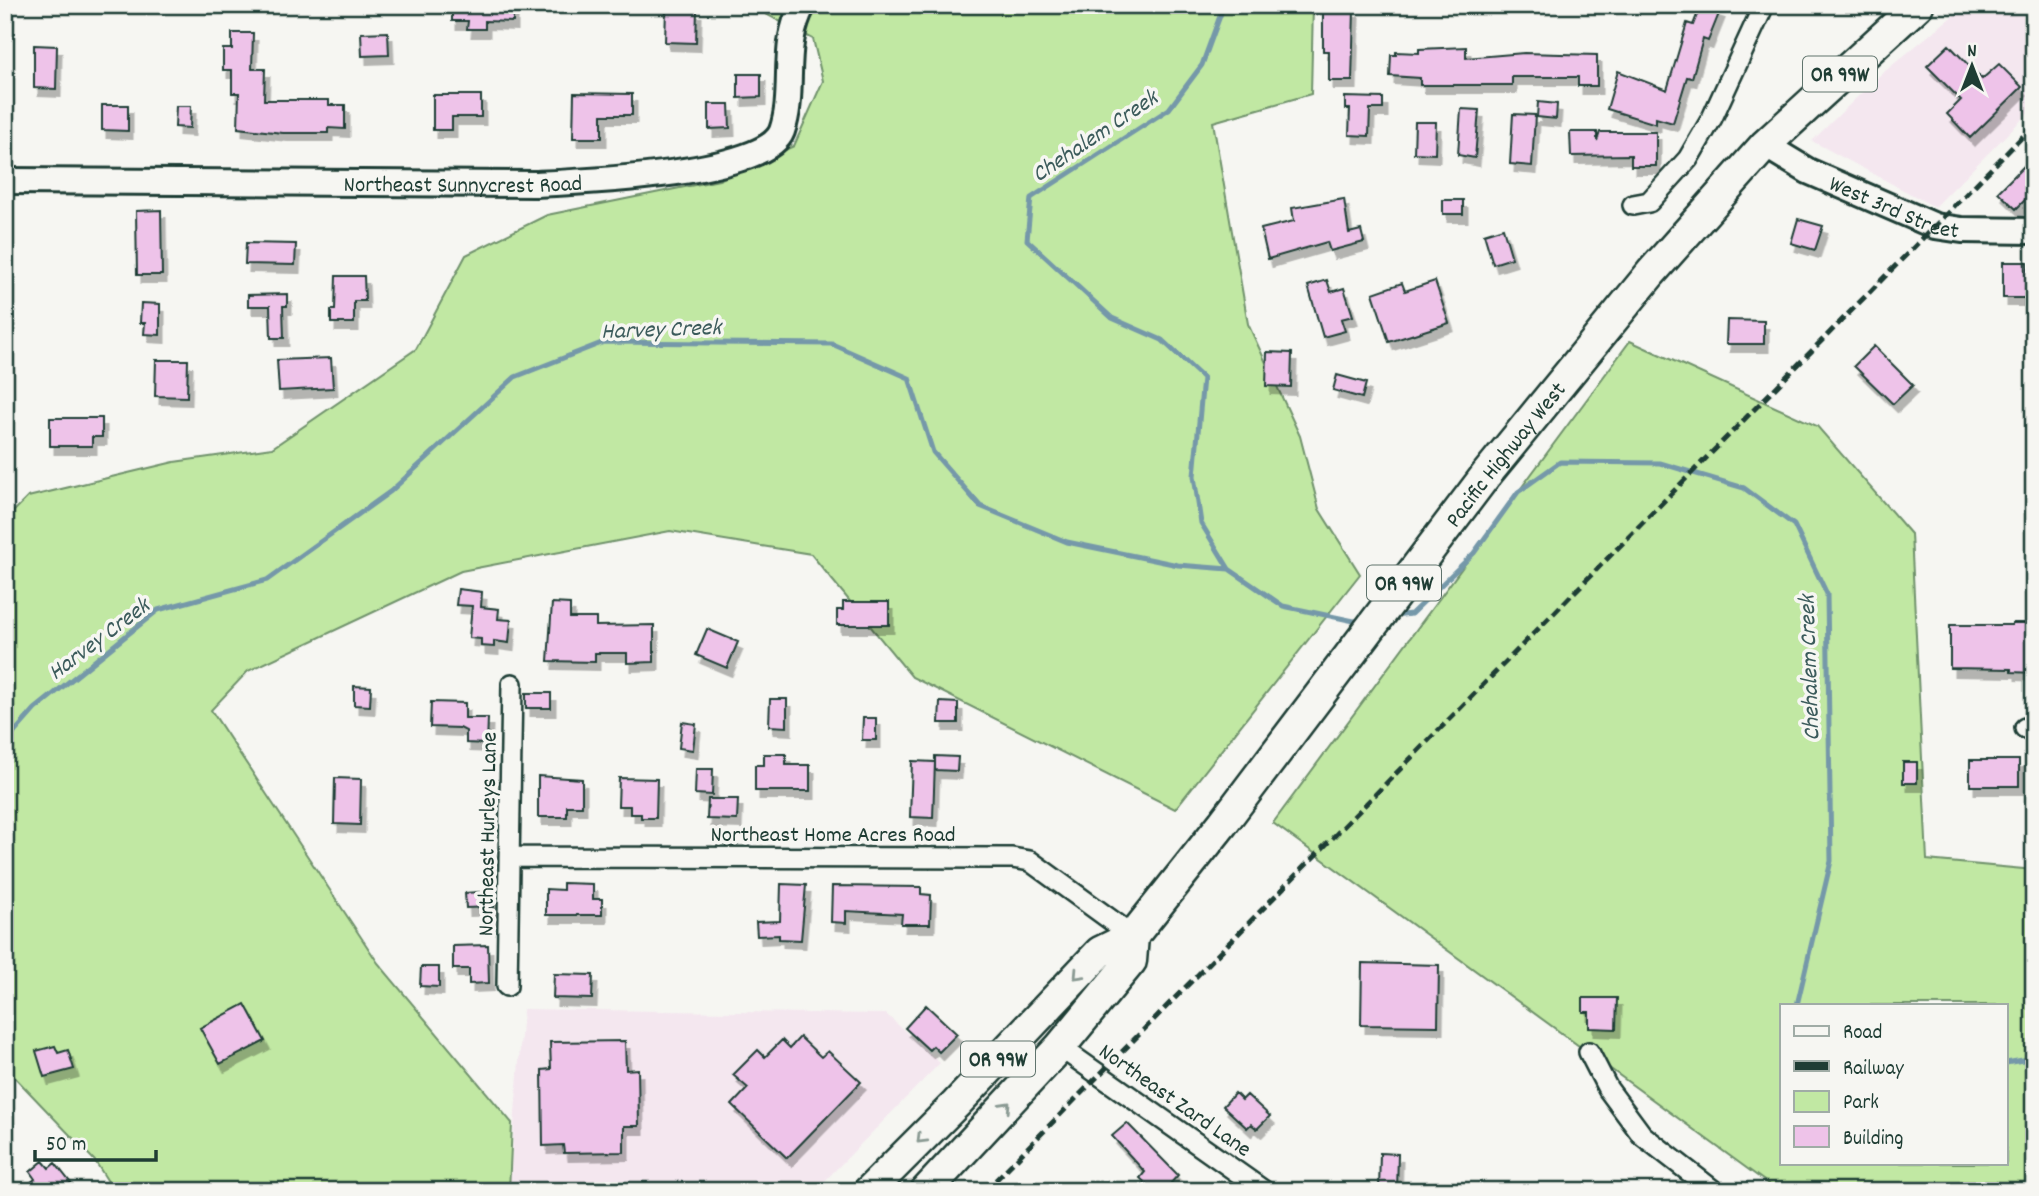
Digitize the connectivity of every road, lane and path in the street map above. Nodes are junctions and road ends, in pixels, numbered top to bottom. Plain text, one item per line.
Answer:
1 (803, 5) edge
2 (1764, 5) edge
3 (1918, 5) edge
4 (1765, 145) junction
5 (5, 181) edge
6 (1633, 205) dead end
7 (2034, 231) edge
8 (512, 684) dead end
9 (509, 857) junction
10 (1133, 936) junction
11 (507, 986) dead end
12 (1060, 1047) junction
13 (1589, 1052) dead end
14 (869, 1191) edge
15 (926, 1191) edge
16 (1264, 1191) edge
17 (1714, 1191) edge

1 - 5 street, Northeast Sunnycrest Road
2 - 6 street
3 - 4 main road, Pacific Highway West / OR 99W
4 - 7 street, West 3rd Street
4 - 10 main road, Pacific Highway West / OR 99W
8 - 9 street, Northeast Hurleys Lane
9 - 10 street, Northeast Home Acres Road
9 - 11 street, Northeast Hurleys Lane
10 - 12 main road, Pacific Highway West / OR 99W
10 -> 14 main road, Pacific Highway West / OR 99W
15 -> 12 main road, Pacific Highway West / OR 99W
12 - 16 street, Northeast Zard Lane
13 - 17 street

